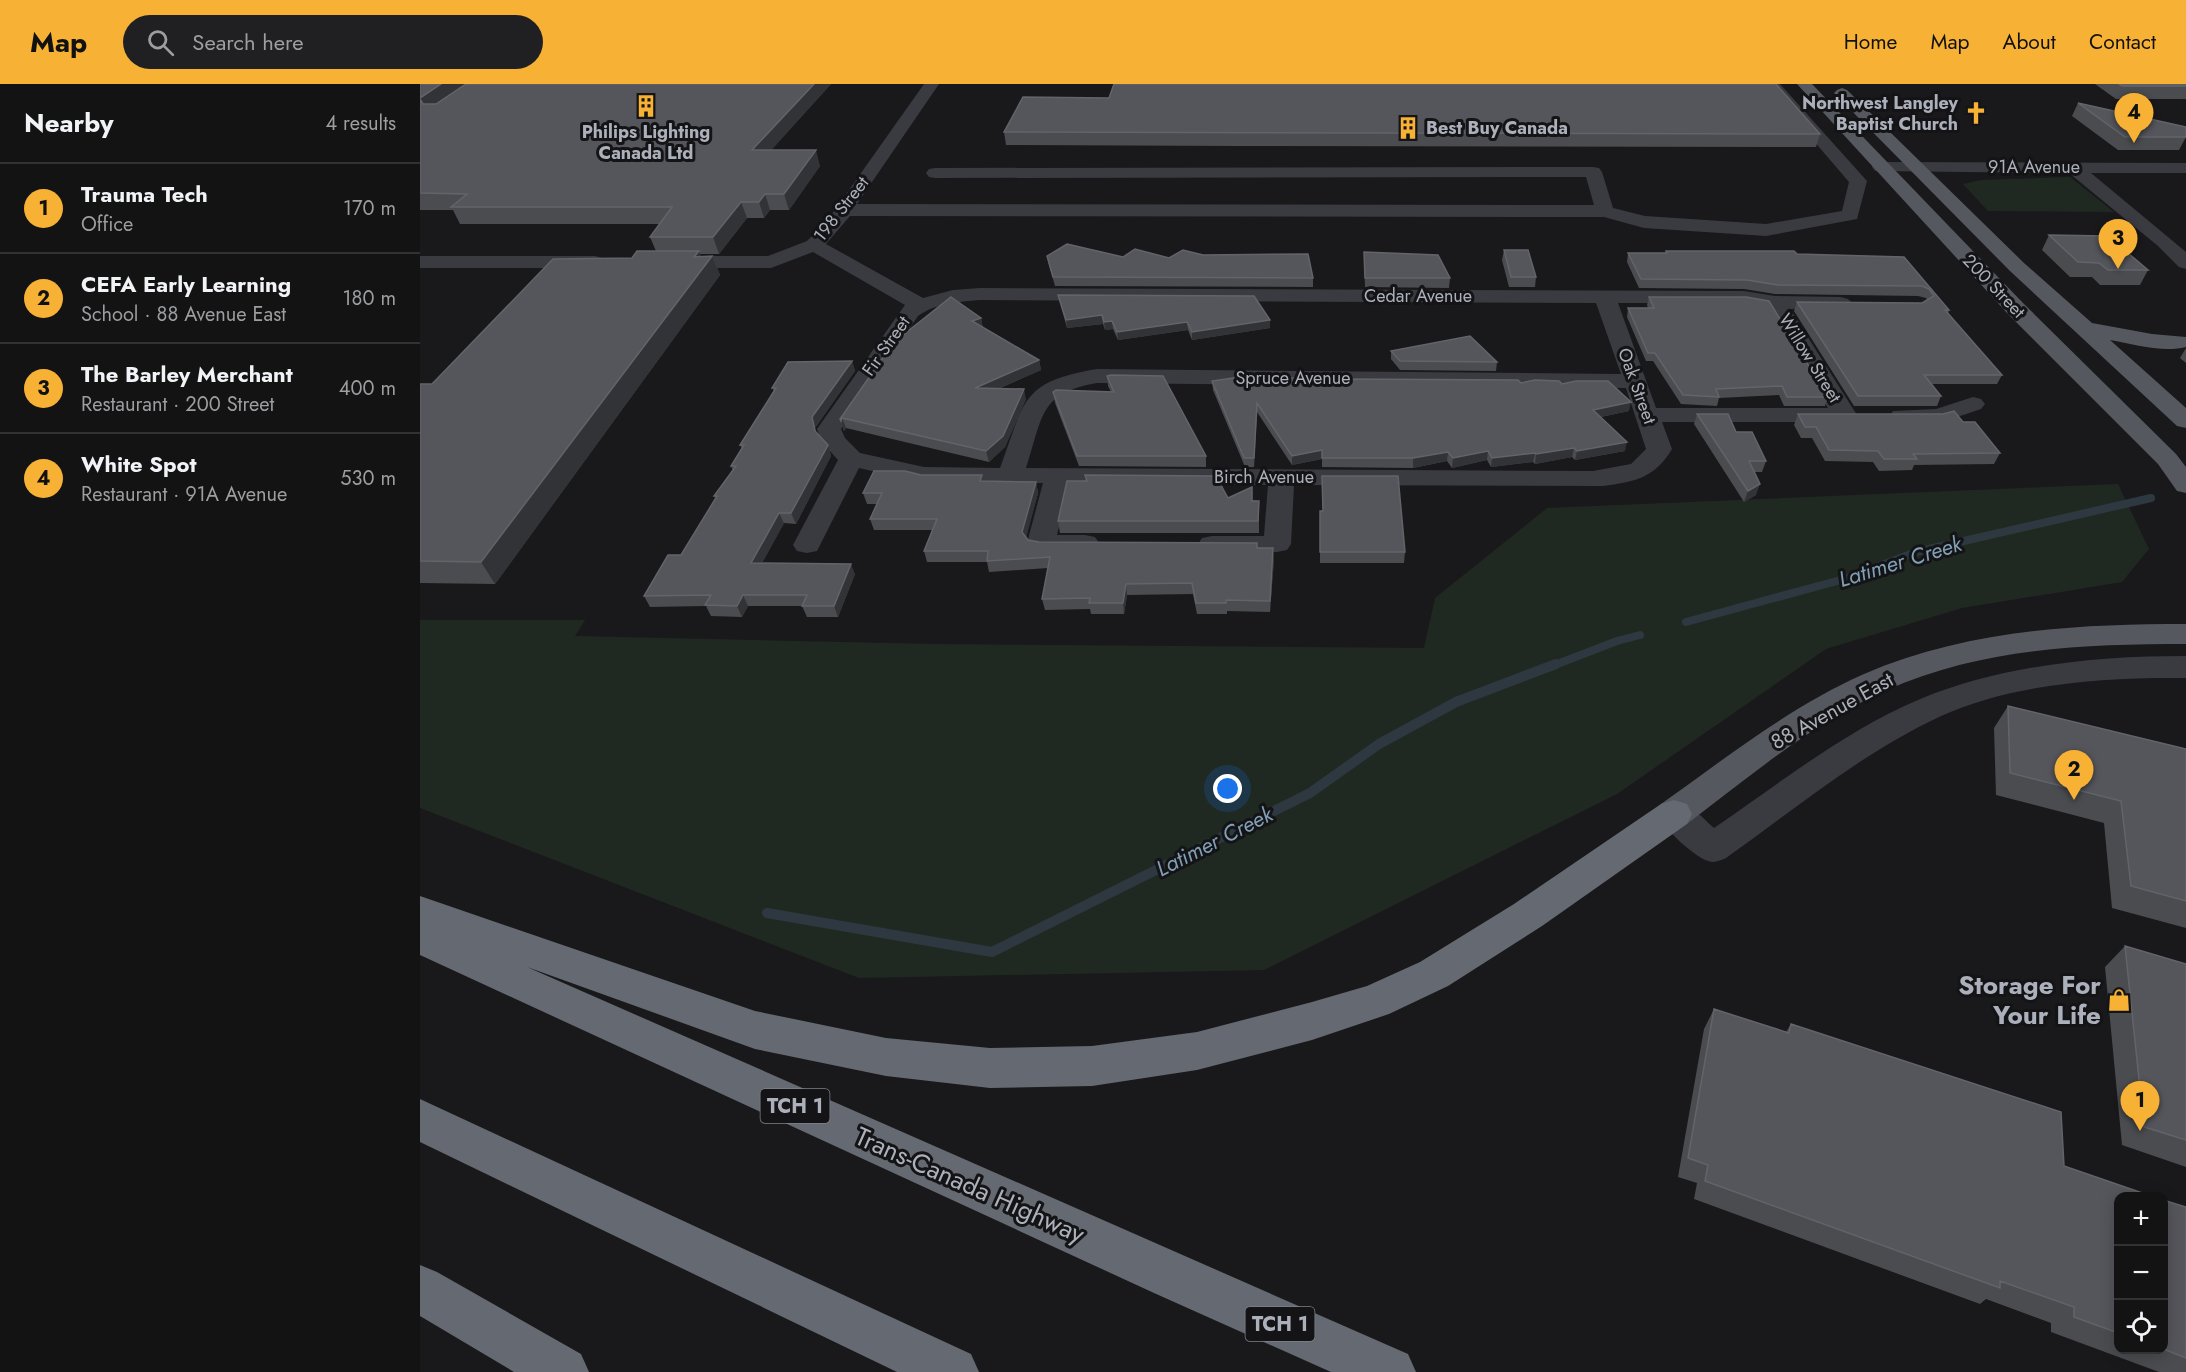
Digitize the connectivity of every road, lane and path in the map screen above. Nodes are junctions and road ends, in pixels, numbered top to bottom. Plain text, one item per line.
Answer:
1 (932, 84) edge
2 (1772, 84) edge
3 (1804, 84) edge
4 (1833, 84) edge
5 (1881, 167) junction
6 (1916, 167) junction
7 (2074, 168) junction
8 (2186, 168) edge
9 (935, 173) dead end
10 (1055, 173) junction
11 (844, 210) junction
12 (1039, 210) junction
13 (1605, 211) junction
14 (2165, 243) junction
15 (2186, 243) edge
16 (814, 245) junction
17 (420, 262) edge
18 (615, 262) edge
19 (651, 262) edge
20 (2186, 263) edge
21 (1605, 297) junction
22 (1775, 302) junction
23 (1858, 303) edge
24 (920, 306) junction
25 (2086, 329) junction
26 (2183, 342) edge
27 (2139, 375) junction
28 (1635, 381) junction
29 (1973, 404) dead end
30 (1649, 415) junction
31 (1864, 415) junction
32 (2186, 421) edge
33 (851, 459) junction
34 (1641, 469) joint
35 (1010, 477) junction
36 (1059, 477) junction
37 (1282, 477) junction
38 (2186, 485) edge
39 (1112, 543) edge
40 (1183, 544) edge
41 (807, 545) dead end
42 (2186, 609) edge
43 (2143, 634) junction
44 (2186, 634) edge
45 (2186, 667) edge
46 (1674, 814) junction
47 (420, 912) edge
48 (420, 937) edge
49 (420, 1120) edge
50 (420, 1289) edge
51 (563, 1372) edge
52 (953, 1372) edge
53 (1390, 1372) edge

1 - 11 street, 198 Street
2 - 13 street
3 - 5 main road, 200 Street
4 - 6 main road, 200 Street
5 - 6 street, 91A Avenue
5 - 38 main road, 200 Street
6 - 7 street, 91A Avenue
6 - 25 main road, 200 Street
7 - 8 street, 91A Avenue
7 - 14 street
9 - 10 street
10 - 12 street
10 - 13 street
11 - 12 street
11 - 16 street, 198 Street
12 - 13 street
14 - 15 street
14 - 20 street
16 - 19 street, 198 Street
16 - 24 street, Fir Street
17 - 18 street
21 - 22 street, Cedar Avenue
21 - 24 street, Cedar Avenue
21 - 28 street, Oak Street
22 - 23 street, Cedar Avenue
22 - 31 street, Willow Street
24 - 33 street, Fir Street
25 - 26 main road
25 - 27 main road, 200 Street
26 - 27 main road
27 - 32 main road, 200 Street
28 - 30 street, Oak Street
28 - 35 street, Spruce Avenue
29 - 31 street
30 - 31 street
30 - 34 street, Oak Street
33 - 35 street, Birch Avenue
33 - 41 street
34 - 37 street, Birch Avenue
35 - 36 street, Birch Avenue
36 - 37 street, Birch Avenue
36 - 39 street
37 - 40 street
42 - 43 main road
43 - 44 main road, 88 Avenue East
43 - 46 main road, 88 Avenue East
45 - 46 street, 88 Avenue East
46 - 47 highway
48 - 53 highway, Trans-Canada Highway / TCH 1
49 - 52 highway
50 - 51 highway

